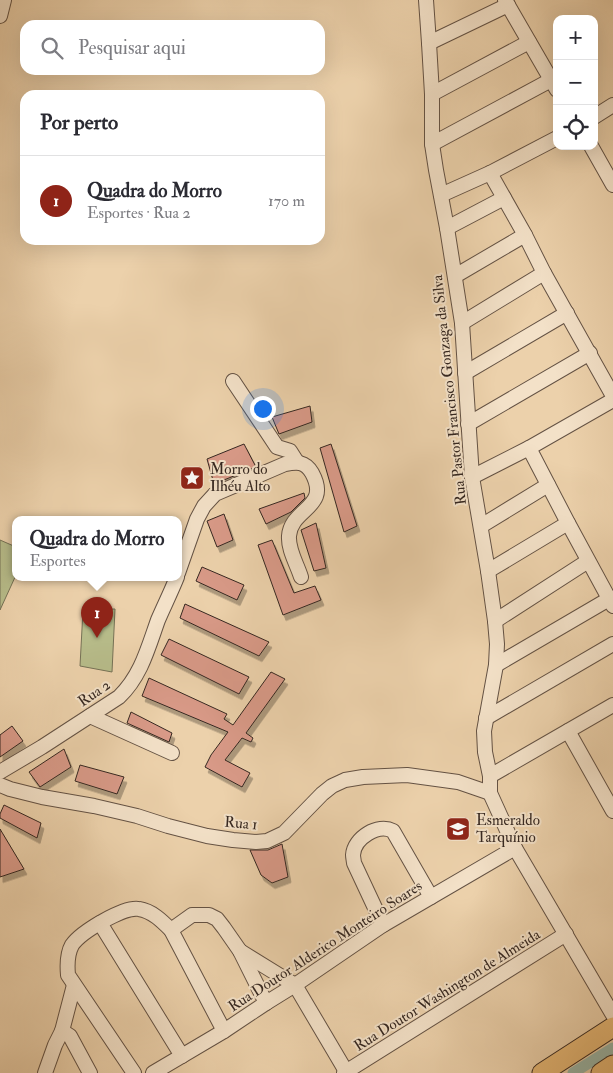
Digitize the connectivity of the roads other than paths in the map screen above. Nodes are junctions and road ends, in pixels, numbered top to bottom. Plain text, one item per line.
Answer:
1 (4, 0) edge
2 (426, 0) edge
3 (507, 2) edge
4 (0, 16) edge
5 (529, 42) junction
6 (429, 43) junction
7 (553, 83) edge
8 (553, 85) edge
9 (432, 94) junction
10 (613, 106) edge
11 (598, 115) edge
12 (553, 140) edge
13 (432, 144) junction
14 (593, 150) edge
15 (490, 173) junction
16 (613, 185) edge
17 (441, 195) junction
18 (504, 198) junction
19 (448, 228) junction
20 (525, 235) junction
21 (544, 274) junction
22 (455, 276) junction
23 (567, 313) junction
24 (462, 323) junction
25 (590, 353) junction
26 (465, 373) junction
27 (233, 381) dead end
28 (613, 398) edge
29 (468, 424) junction
30 (529, 448) junction
31 (298, 462) junction
32 (472, 477) junction
33 (548, 485) junction
34 (568, 523) junction
35 (481, 526) junction
36 (588, 561) junction
37 (182, 562) edge
38 (488, 572) junction
39 (301, 577) dead end
40 (175, 581) edge
41 (611, 602) edge
42 (495, 621) junction
43 (613, 644) edge
44 (496, 665) junction
45 (613, 705) edge
46 (90, 716) junction
47 (486, 718) junction
48 (568, 731) junction
49 (172, 753) dead end
50 (0, 772) edge
51 (490, 776) junction
52 (0, 785) edge
53 (490, 793) junction
54 (613, 811) edge
55 (515, 848) junction
56 (431, 897) junction
57 (100, 923) junction
58 (383, 925) junction
59 (171, 930) junction
60 (566, 934) junction
61 (240, 951) junction
62 (74, 985) junction
63 (295, 985) junction
64 (266, 1003) junction
65 (613, 1015) edge
66 (613, 1027) edge
67 (62, 1031) junction
68 (224, 1031) junction
69 (182, 1056) junction
70 (613, 1065) edge
71 (46, 1073) edge
72 (90, 1073) edge
73 (134, 1073) edge
74 (153, 1073) edge
75 (346, 1073) edge
76 (542, 1073) edge
77 (601, 1073) edge

1 - 4 street
2 - 6 street, Rua Pastor Francisco Gonzaga da Silva
3 - 5 street
3 - 6 street
5 - 7 street
5 - 9 street
6 - 9 street, Rua Pastor Francisco Gonzaga da Silva
8 - 13 street
9 - 13 street, Rua Pastor Francisco Gonzaga da Silva
10 - 11 street
12 - 15 street
13 - 17 street, Rua Pastor Francisco Gonzaga da Silva
14 - 16 street
15 - 17 street
15 - 18 street
17 - 19 street, Rua Pastor Francisco Gonzaga da Silva
18 - 19 street
18 - 20 street
19 - 22 street, Rua Pastor Francisco Gonzaga da Silva
20 - 21 street
20 - 22 street
21 - 23 street
21 - 24 street
22 - 24 street, Rua Pastor Francisco Gonzaga da Silva
23 - 25 street
23 - 26 street
24 - 26 street, Rua Pastor Francisco Gonzaga da Silva
25 - 28 street
25 - 29 street
26 - 29 street, Rua Pastor Francisco Gonzaga da Silva
27 - 31 street
28 - 30 street
29 - 32 street, Rua Pastor Francisco Gonzaga da Silva
30 - 32 street
30 - 33 street
31 - 37 street
31 - 39 street
32 - 35 street, Rua Pastor Francisco Gonzaga da Silva
33 - 34 street
33 - 35 street
34 - 36 street
34 - 38 street
35 - 38 street, Rua Pastor Francisco Gonzaga da Silva
36 - 41 street
36 - 42 street
38 - 42 street, Rua Pastor Francisco Gonzaga da Silva
40 - 46 street, Rua 2
41 - 44 street
42 - 44 street, Rua Pastor Francisco Gonzaga da Silva
43 - 47 street
44 - 47 street, Rua Pastor Francisco Gonzaga da Silva
45 - 48 street
46 - 49 street
46 - 50 street, Rua 2
47 - 51 street, Rua Pastor Francisco Gonzaga da Silva
48 - 51 street
48 - 54 street
51 - 53 street, Rua Pastor Francisco Gonzaga da Silva
52 - 53 street, Rua 1
53 - 55 street
55 - 56 street, Rua Doutor Alderico Monteiro Soares
55 - 60 street
56 - 58 street, Rua Doutor Alderico Monteiro Soares
56 - 58 street
57 - 59 street
57 - 62 street
57 - 69 street
58 - 63 street, Rua Doutor Alderico Monteiro Soares
59 - 61 street
59 - 68 street
60 - 65 street
60 - 75 street, Rua Doutor Washington de Almeida
61 - 63 street
61 - 64 street
62 - 67 street
62 - 73 street
63 - 64 street, Rua Doutor Alderico Monteiro Soares
63 - 75 street
64 - 68 street, Rua Doutor Alderico Monteiro Soares
66 - 76 main road
67 - 71 street
67 - 72 street
68 - 69 street, Rua Doutor Alderico Monteiro Soares
69 - 74 street, Rua Doutor Alderico Monteiro Soares
70 - 77 main road

